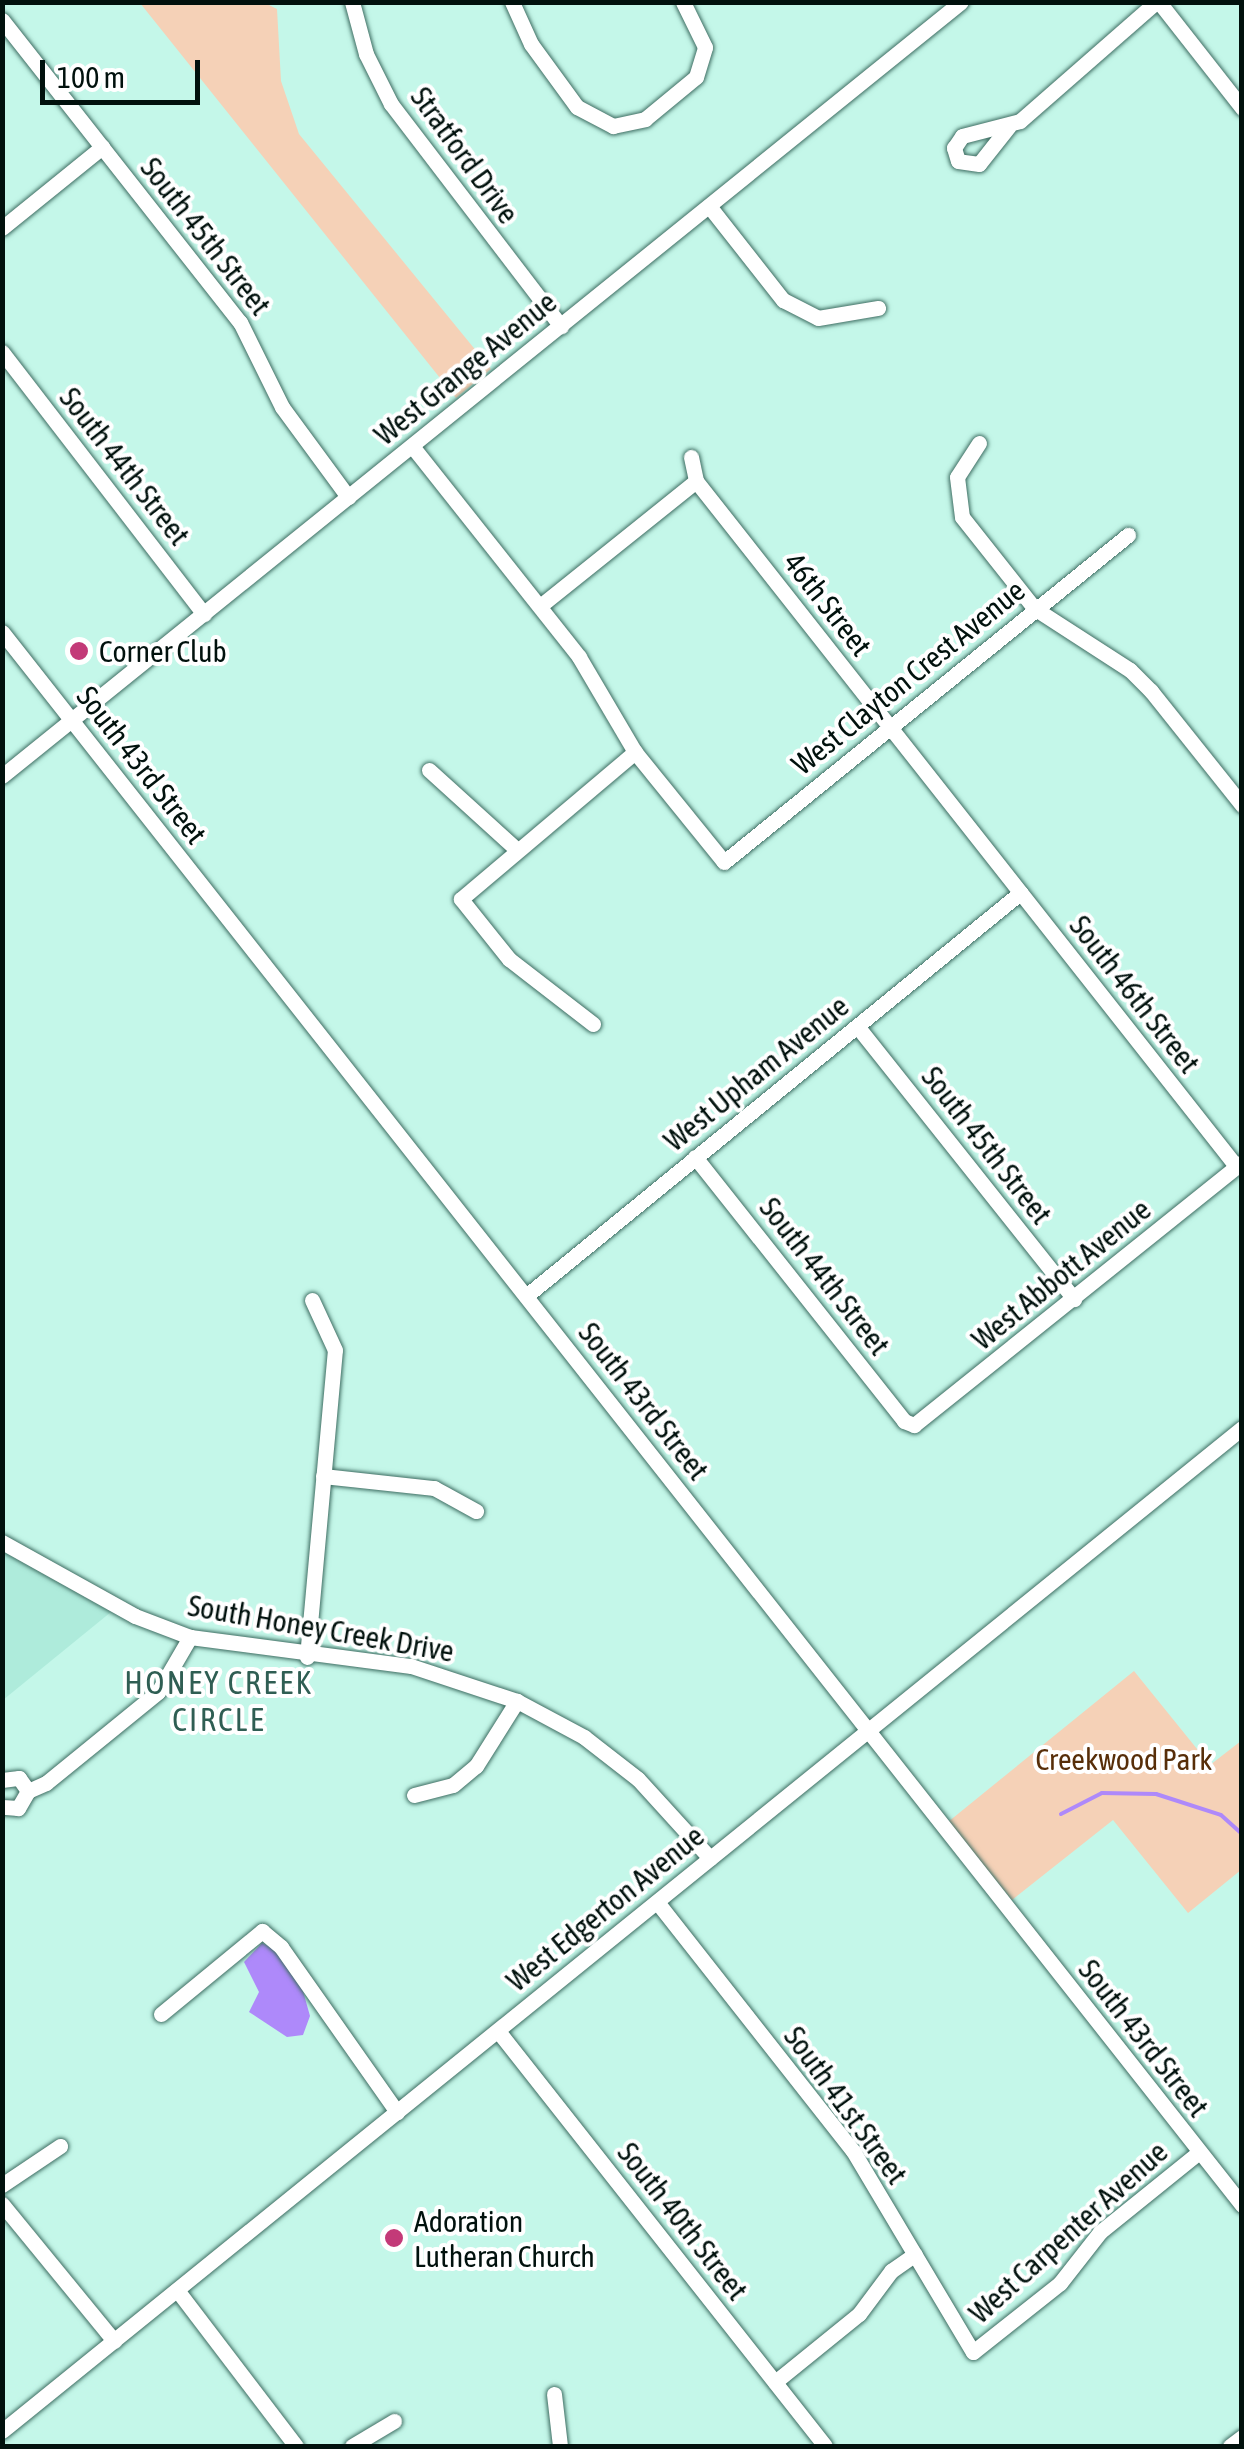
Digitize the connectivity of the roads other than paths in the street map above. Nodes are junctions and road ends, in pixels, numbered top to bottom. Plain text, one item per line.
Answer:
1 (352, 2) edge
2 (512, 2) edge
3 (683, 2) edge
4 (962, 2) edge
5 (1157, 2) edge
6 (2, 20) edge
7 (1242, 108) edge
8 (1010, 126) dead end
9 (102, 147) junction
10 (709, 206) junction
11 (2, 228) edge
12 (878, 308) dead end
13 (560, 326) junction
14 (2, 352) edge
15 (979, 443) dead end
16 (412, 446) junction
17 (691, 456) dead end
18 (696, 480) junction
19 (348, 498) junction
20 (1128, 535) dead end
21 (540, 606) junction
22 (1034, 608) junction
23 (204, 614) junction
24 (2, 632) edge
25 (72, 720) junction
26 (890, 728) junction
27 (635, 752) junction
28 (428, 770) dead end
29 (2, 776) edge
30 (1242, 805) edge
31 (516, 849) junction
32 (991, 856) joint
33 (1020, 893) junction
34 (593, 1024) dead end
35 (857, 1026) junction
36 (695, 1157) junction
37 (1239, 1164) edge
38 (526, 1296) junction
39 (1074, 1299) junction
40 (312, 1300) dead end
41 (914, 1425) joint
42 (1242, 1428) edge
43 (323, 1476) junction
44 (476, 1511) dead end
45 (2, 1542) edge
46 (190, 1637) junction
47 (306, 1657) junction
48 (517, 1701) junction
49 (868, 1731) junction
50 (2, 1780) edge
51 (28, 1790) junction
52 (414, 1796) dead end
53 (2, 1807) edge
54 (710, 1858) junction
55 (657, 1902) junction
56 (162, 2014) dead end
57 (498, 2030) junction
58 (397, 2112) junction
59 (60, 2146) dead end
60 (1199, 2152) junction
61 (2, 2186) edge
62 (2, 2204) edge
63 (1242, 2206) edge
64 (915, 2254) junction
65 (177, 2290) junction
66 (114, 2341) junction
67 (973, 2352) joint
68 (775, 2382) junction
69 (554, 2394) dead end
70 (394, 2421) dead end
71 (2, 2432) edge
72 (1242, 2437) edge
73 (296, 2446) edge
74 (352, 2446) edge
75 (560, 2446) edge
76 (825, 2446) edge
77 (1230, 2446) edge

1 - 13 street, Stratford Drive
2 - 3 street
4 - 10 street, West Grange Avenue
5 - 7 street
5 - 8 street
6 - 9 street, South 45th Street
9 - 11 street
9 - 19 street, South 45th Street
10 - 12 street
10 - 13 street, West Grange Avenue
13 - 16 street, West Grange Avenue
14 - 23 street, South 44th Street
15 - 22 street
16 - 19 street, West Grange Avenue
16 - 21 street
17 - 18 street
18 - 21 street
18 - 26 street, 46th Street
19 - 23 street, West Grange Avenue
20 - 22 street, West Clayton Crest Avenue
21 - 27 street
22 - 26 street, West Clayton Crest Avenue
22 - 30 street
23 - 25 street, West Grange Avenue
24 - 25 street, South 43rd Street
25 - 29 street, West Grange Avenue
25 - 38 street, South 43rd Street
26 - 27 street, West Clayton Crest Avenue
26 - 32 street, 46th Street
27 - 31 street
28 - 31 street
31 - 34 street
32 - 33 street, South 46th Street
33 - 35 street, West Upham Avenue
33 - 37 street, South 46th Street
35 - 36 street, West Upham Avenue
35 - 39 street, South 45th Street
36 - 38 street, West Upham Avenue
36 - 41 street, South 44th Street
37 - 39 street, West Abbott Avenue
38 - 49 street, South 43rd Street
39 - 41 street, West Abbott Avenue
40 - 43 street
42 - 49 street, West Edgerton Avenue
43 - 44 street
43 - 47 street
45 - 46 street, South Honey Creek Drive
46 - 47 street, South Honey Creek Drive
46 - 51 street
47 - 48 street, South Honey Creek Drive
48 - 52 street
48 - 54 street, South Honey Creek Drive
49 - 54 street, West Edgerton Avenue
49 - 60 street, South 43rd Street
50 - 51 street
51 - 53 street
54 - 55 street, West Edgerton Avenue
55 - 57 street, West Edgerton Avenue
55 - 64 street, South 41st Street
56 - 58 street
57 - 58 street, West Edgerton Avenue
57 - 68 street, South 40th Street
58 - 65 street, West Edgerton Avenue
59 - 61 street
60 - 63 street, South 43rd Street
60 - 67 street, West Carpenter Avenue
62 - 66 street
64 - 67 street, South 41st Street
64 - 68 street
65 - 66 street, West Edgerton Avenue
65 - 73 street
66 - 71 street, West Edgerton Avenue
68 - 76 street, South 40th Street
69 - 75 street
70 - 74 street
72 - 77 street

